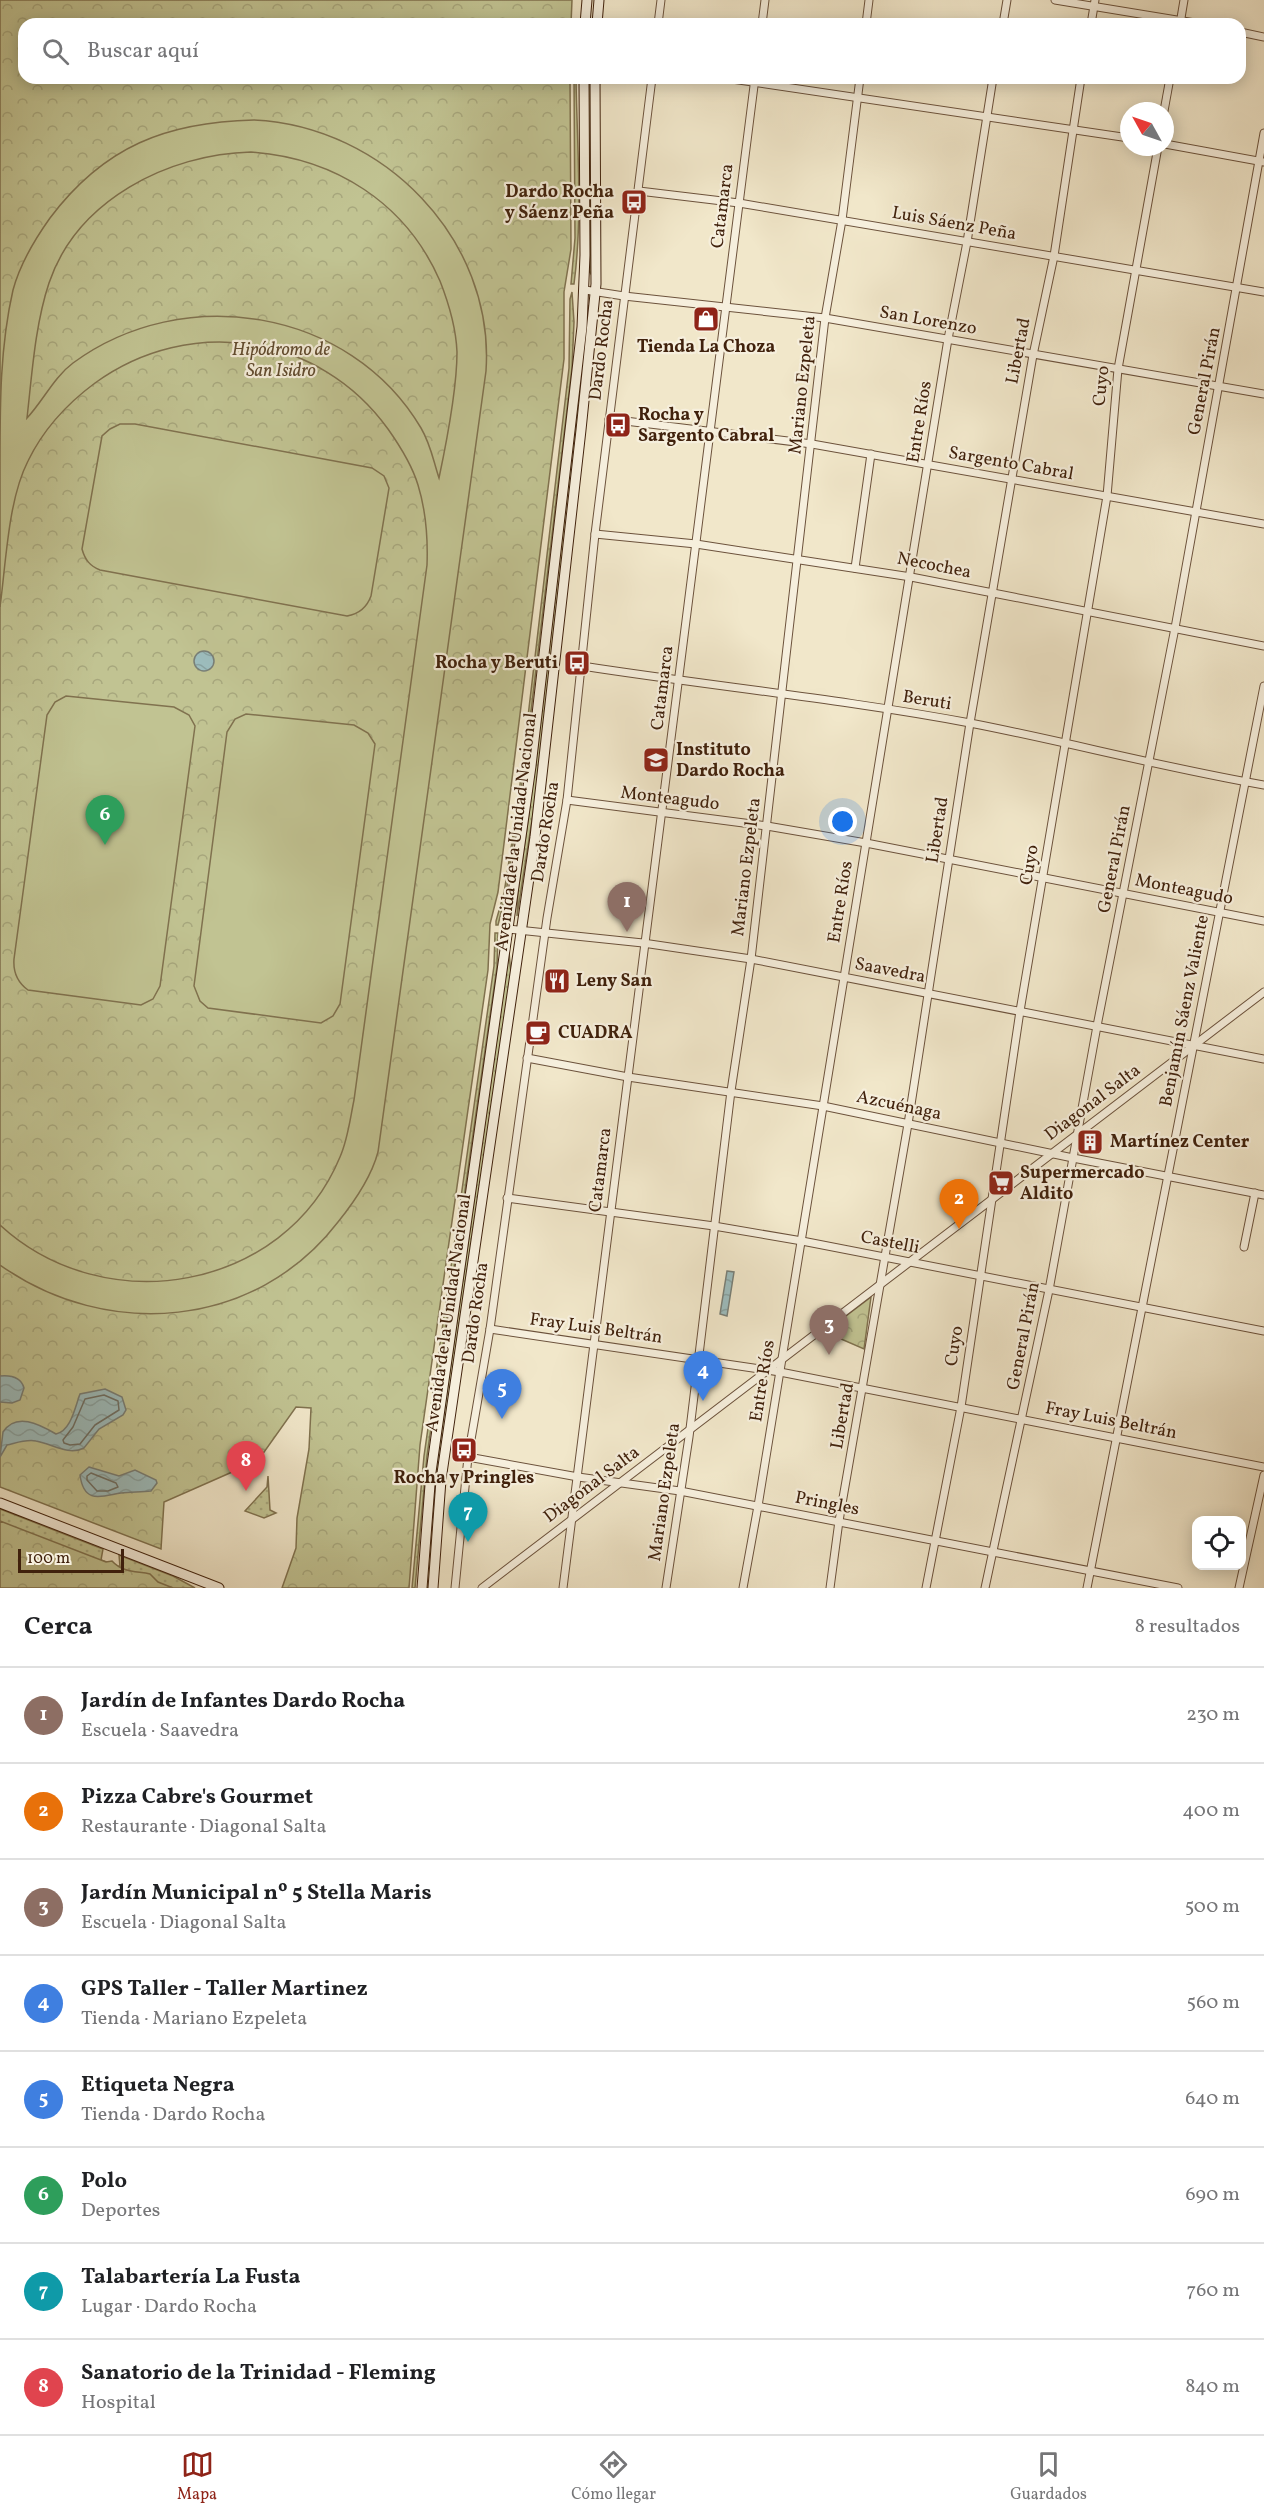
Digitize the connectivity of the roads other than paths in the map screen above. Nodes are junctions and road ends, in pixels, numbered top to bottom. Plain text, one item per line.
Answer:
1 (587, 0) edge
2 (599, 0) edge
3 (661, 0) edge
4 (765, 0) edge
5 (869, 0) edge
6 (1007, 0) edge
7 (1055, 0) edge
8 (1184, 0) edge
9 (1094, 3) edge
10 (586, 18) edge
11 (598, 18) edge
12 (659, 18) edge
13 (763, 18) edge
14 (867, 18) edge
15 (1004, 18) edge
16 (1092, 18) edge
17 (1163, 18) edge
18 (1182, 18) edge
19 (1246, 33) edge
20 (1264, 37) edge
21 (584, 84) edge
22 (595, 84) edge
23 (651, 84) edge
24 (754, 84) edge
25 (778, 84) edge
26 (859, 84) edge
27 (992, 84) edge
28 (1080, 84) edge
29 (1169, 84) edge
30 (857, 98) junction
31 (1166, 102) edge
32 (986, 117) junction
33 (1072, 130) junction
34 (1264, 134) edge
35 (1120, 137) edge
36 (1174, 146) edge
37 (1156, 156) edge
38 (1262, 162) edge
39 (639, 192) junction
40 (739, 203) junction
41 (842, 220) junction
42 (967, 242) junction
43 (1054, 256) junction
44 (1136, 270) junction
45 (1238, 287) junction
46 (585, 290) junction
47 (595, 291) junction
48 (1264, 292) edge
49 (624, 296) junction
50 (725, 307) junction
51 (825, 318) junction
52 (948, 339) junction
53 (1033, 355) junction
54 (1118, 369) junction
55 (1219, 386) junction
56 (1264, 394) edge
57 (609, 419) junction
58 (710, 432) junction
59 (812, 444) junction
60 (872, 454) junction
61 (929, 465) junction
62 (1013, 479) junction
63 (1107, 496) junction
64 (1196, 512) junction
65 (1264, 524) edge
66 (595, 534) junction
67 (696, 544) junction
68 (798, 559) junction
69 (855, 568) junction
70 (910, 577) junction
71 (992, 593) junction
72 (1088, 611) junction
73 (1175, 628) junction
74 (1264, 646) edge
75 (582, 666) junction
76 (679, 681) junction
77 (1264, 686) edge
78 (783, 694) junction
79 (887, 710) junction
80 (970, 723) junction
81 (1066, 744) junction
82 (1149, 763) junction
83 (1244, 782) junction
84 (1264, 785) edge
85 (567, 800) junction
86 (662, 814) junction
87 (766, 826) junction
88 (866, 843) junction
89 (950, 860) junction
90 (1043, 878) junction
91 (1124, 894) junction
92 (1219, 912) junction
93 (1264, 921) edge
94 (508, 929) junction
95 (521, 930) junction
96 (545, 933) junction
97 (644, 943) junction
98 (751, 959) junction
99 (844, 977) junction
100 (1264, 992) edge
101 (926, 993) junction
102 (1020, 1011) junction
103 (1097, 1026) junction
104 (1195, 1044) junction
105 (527, 1058) junction
106 (1264, 1059) edge
107 (628, 1077) junction
108 (731, 1091) junction
109 (823, 1106) junction
110 (908, 1124) junction
111 (1077, 1135) junction
112 (1000, 1142) junction
113 (1051, 1154) junction
114 (1073, 1158) junction
115 (1168, 1176) junction
116 (1255, 1193) junction
117 (1264, 1195) edge
118 (507, 1198) junction
119 (992, 1200) junction
120 (611, 1211) junction
121 (714, 1226) junction
122 (802, 1241) junction
123 (1244, 1247) dead end
124 (885, 1257) junction
125 (910, 1262) junction
126 (981, 1276) junction
127 (880, 1285) junction
128 (1049, 1290) junction
129 (1142, 1308) junction
130 (490, 1329) junction
131 (1264, 1331) edge
132 (594, 1344) junction
133 (698, 1360) junction
134 (782, 1360) junction
135 (768, 1370) junction
136 (780, 1372) junction
137 (863, 1388) junction
138 (961, 1407) junction
139 (1023, 1419) junction
140 (689, 1430) junction
141 (1117, 1438) junction
142 (468, 1458) junction
143 (1264, 1467) edge
144 (1264, 1475) edge
145 (578, 1477) junction
146 (620, 1483) junction
147 (680, 1491) junction
148 (0, 1503) edge
149 (758, 1506) junction
150 (572, 1520) junction
151 (839, 1521) junction
152 (934, 1540) junction
153 (992, 1552) junction
154 (1090, 1570) junction
155 (216, 1587) edge
156 (422, 1588) edge
157 (433, 1588) edge
158 (455, 1588) edge
159 (482, 1588) edge
160 (563, 1588) edge
161 (666, 1588) edge
162 (743, 1588) edge
163 (830, 1588) edge
164 (926, 1588) edge
165 (985, 1588) edge
166 (1087, 1588) edge
167 (1178, 1588) edge
168 (1239, 1588) edge

1 - 10 main road
2 - 11 main road
3 - 12 street
4 - 13 street
5 - 14 street
6 - 15 street
7 - 9 street
8 - 18 street
9 - 16 street
9 - 17 street
19 - 20 street
21 - 46 main road, Avenida de la Unidad Nacional
22 - 47 main road, Avenida de la Unidad Nacional
23 - 39 street, Dardo Rocha
24 - 40 street, Catamarca
25 - 30 street
26 - 30 street, Mariano Ezpeleta
27 - 32 street, Entre Ríos
28 - 33 street, Libertad
29 - 31 street
30 - 32 street
30 - 41 street, Mariano Ezpeleta
32 - 33 street
32 - 42 street, Entre Ríos
33 - 35 street
33 - 43 street, Libertad
34 - 38 street, General Pirán
36 - 38 street
37 - 44 street, Cuyo
38 - 45 street, General Pirán
39 - 40 street, Luis Sáenz Peña
39 - 49 street, Dardo Rocha
40 - 41 street, Luis Sáenz Peña
40 - 50 street, Catamarca
41 - 42 street, Luis Sáenz Peña
41 - 51 street, Mariano Ezpeleta
42 - 43 street, Luis Sáenz Peña
42 - 52 street, Entre Ríos
43 - 44 street, Luis Sáenz Peña
43 - 53 street, Libertad
44 - 45 street, Luis Sáenz Peña
44 - 54 street, Cuyo
45 - 48 street, Luis Sáenz Peña
45 - 55 street, General Pirán
46 - 47 street, San Lorenzo
46 - 94 main road, Avenida de la Unidad Nacional
47 - 49 street, San Lorenzo
47 - 95 main road, Avenida de la Unidad Nacional
49 - 50 street, San Lorenzo
49 - 57 street, Dardo Rocha
50 - 51 street, San Lorenzo
50 - 58 street, Catamarca
51 - 52 street, San Lorenzo
51 - 59 street, Mariano Ezpeleta
52 - 53 street, San Lorenzo
52 - 61 street, Entre Ríos
53 - 54 street, San Lorenzo
53 - 62 street, Libertad
54 - 55 street, San Lorenzo
54 - 63 street, Cuyo
55 - 56 street, San Lorenzo
55 - 64 street, General Pirán
57 - 58 street, Sargento Cabral
57 - 66 street, Dardo Rocha
58 - 59 street, Sargento Cabral
58 - 67 street, Catamarca
59 - 60 street, Sargento Cabral
59 - 68 street, Mariano Ezpeleta
60 - 61 street, Sargento Cabral
60 - 69 street
61 - 62 street, Sargento Cabral
61 - 70 street, Entre Ríos
62 - 63 street, Sargento Cabral
62 - 71 street, Libertad
63 - 64 street, Sargento Cabral
63 - 72 street, Cuyo
64 - 65 street, Sargento Cabral
64 - 73 street, General Pirán
66 - 67 street, Necochea
66 - 75 street, Dardo Rocha
67 - 68 street, Necochea
67 - 76 street, Catamarca
68 - 69 street, Necochea
68 - 78 street, Mariano Ezpeleta
69 - 70 street, Necochea
70 - 71 street, Necochea
70 - 79 street, Entre Ríos
71 - 72 street, Necochea
71 - 80 street, Libertad
72 - 73 street, Necochea
72 - 81 street, Cuyo
73 - 74 street, Necochea
73 - 82 street, General Pirán
75 - 76 street, Beruti
75 - 85 street, Dardo Rocha
76 - 78 street, Beruti
76 - 86 street, Catamarca
77 - 83 street, Benjamín Sáenz Valiente
78 - 79 street, Beruti
78 - 87 street, Mariano Ezpeleta
79 - 80 street, Beruti
79 - 88 street, Entre Ríos
80 - 81 street, Beruti
80 - 89 street, Libertad
81 - 82 street, Beruti
81 - 90 street, Cuyo
82 - 83 street, Beruti
82 - 91 street, General Pirán
83 - 84 street, Beruti
83 - 92 street, Benjamín Sáenz Valiente
85 - 86 street, Monteagudo
85 - 96 street, Dardo Rocha
86 - 87 street, Monteagudo
86 - 97 street, Catamarca
87 - 88 street, Monteagudo
87 - 98 street, Mariano Ezpeleta
88 - 89 street, Monteagudo
88 - 99 street, Entre Ríos
89 - 90 street, Monteagudo
89 - 101 street, Libertad
90 - 91 street, Monteagudo
90 - 102 street, Cuyo
91 - 92 street, Monteagudo
91 - 103 street, General Pirán
92 - 93 street, Monteagudo
92 - 104 street, Benjamín Sáenz Valiente
94 - 95 street, Saavedra
94 - 156 main road, Avenida de la Unidad Nacional
95 - 96 street, Saavedra
95 - 157 main road, Avenida de la Unidad Nacional
96 - 97 street, Saavedra
96 - 105 street, Dardo Rocha
97 - 98 street, Saavedra
97 - 107 street, Catamarca
98 - 99 street, Saavedra
98 - 108 street, Mariano Ezpeleta
99 - 101 street, Saavedra
99 - 109 street, Entre Ríos
100 - 104 street, Diagonal Salta
101 - 102 street, Saavedra
101 - 110 street, Libertad
102 - 103 street, Saavedra
102 - 112 street, Cuyo
103 - 104 street, Saavedra
103 - 111 street, General Pirán
104 - 106 street, Saavedra
104 - 111 street, Diagonal Salta
104 - 115 street, Benjamín Sáenz Valiente
105 - 107 street, Azcuénaga
105 - 118 street, Dardo Rocha
107 - 108 street, Azcuénaga
107 - 120 street, Catamarca
108 - 109 street, Azcuénaga
108 - 121 street, Mariano Ezpeleta
109 - 110 street, Azcuénaga
109 - 122 street, Entre Ríos
110 - 112 street, Azcuénaga
110 - 124 street, Libertad
111 - 113 street, Diagonal Salta
111 - 114 street, General Pirán
112 - 113 street, Azcuénaga
112 - 119 street, Cuyo
113 - 114 street, Azcuénaga
113 - 119 street, Diagonal Salta
114 - 115 street, Azcuénaga
114 - 128 street, General Pirán
115 - 116 street, Azcuénaga
115 - 129 street, Benjamín Sáenz Valiente
116 - 117 street, Azcuénaga
116 - 123 street
118 - 120 street, Castelli
118 - 130 street, Dardo Rocha
119 - 125 street, Diagonal Salta
119 - 126 street, Cuyo
120 - 121 street, Castelli
120 - 132 street, Catamarca
121 - 122 street, Castelli
121 - 133 street, Mariano Ezpeleta
122 - 124 street, Castelli
122 - 134 street, Entre Ríos
124 - 125 street, Castelli
124 - 127 street, Libertad
125 - 126 street, Castelli
125 - 127 street, Diagonal Salta
126 - 128 street, Castelli
126 - 138 street, Cuyo
127 - 134 street, Diagonal Salta
127 - 137 street, Libertad
128 - 129 street, Castelli
128 - 139 street, General Pirán
129 - 131 street, Castelli
129 - 141 street, Benjamín Sáenz Valiente
130 - 132 street, Fray Luis Beltrán
130 - 142 street, Dardo Rocha
132 - 133 street, Fray Luis Beltrán
132 - 145 street, Catamarca
133 - 135 street, Fray Luis Beltrán
133 - 140 street, Mariano Ezpeleta
134 - 135 street, Diagonal Salta
134 - 136 street, Entre Ríos
135 - 136 street, Fray Luis Beltrán
135 - 140 street, Diagonal Salta
136 - 137 street, Fray Luis Beltrán
136 - 149 street, Entre Ríos
137 - 138 street, Fray Luis Beltrán
137 - 151 street, Libertad
138 - 139 street, Fray Luis Beltrán
138 - 152 street, Cuyo
139 - 141 street, Fray Luis Beltrán
139 - 153 street, General Pirán
140 - 146 street, Diagonal Salta
140 - 147 street, Mariano Ezpeleta
141 - 143 street, Fray Luis Beltrán
141 - 154 street, Benjamín Sáenz Valiente
142 - 145 street, Pringles
142 - 158 street, Dardo Rocha
144 - 168 street
145 - 146 street, Pringles
145 - 150 street, Catamarca
146 - 147 street, Pringles
146 - 150 street, Diagonal Salta
147 - 149 street, Pringles
147 - 161 street, Mariano Ezpeleta
148 - 155 main road
149 - 151 street, Pringles
149 - 162 street, Entre Ríos
150 - 159 street, Diagonal Salta
150 - 160 street, Catamarca
151 - 152 street, Pringles
151 - 163 street, Libertad
152 - 153 street, Pringles
152 - 164 street, Cuyo
153 - 154 street, Pringles
153 - 165 street, General Pirán
154 - 166 street, Benjamín Sáenz Valiente
154 - 167 street, Pringles

